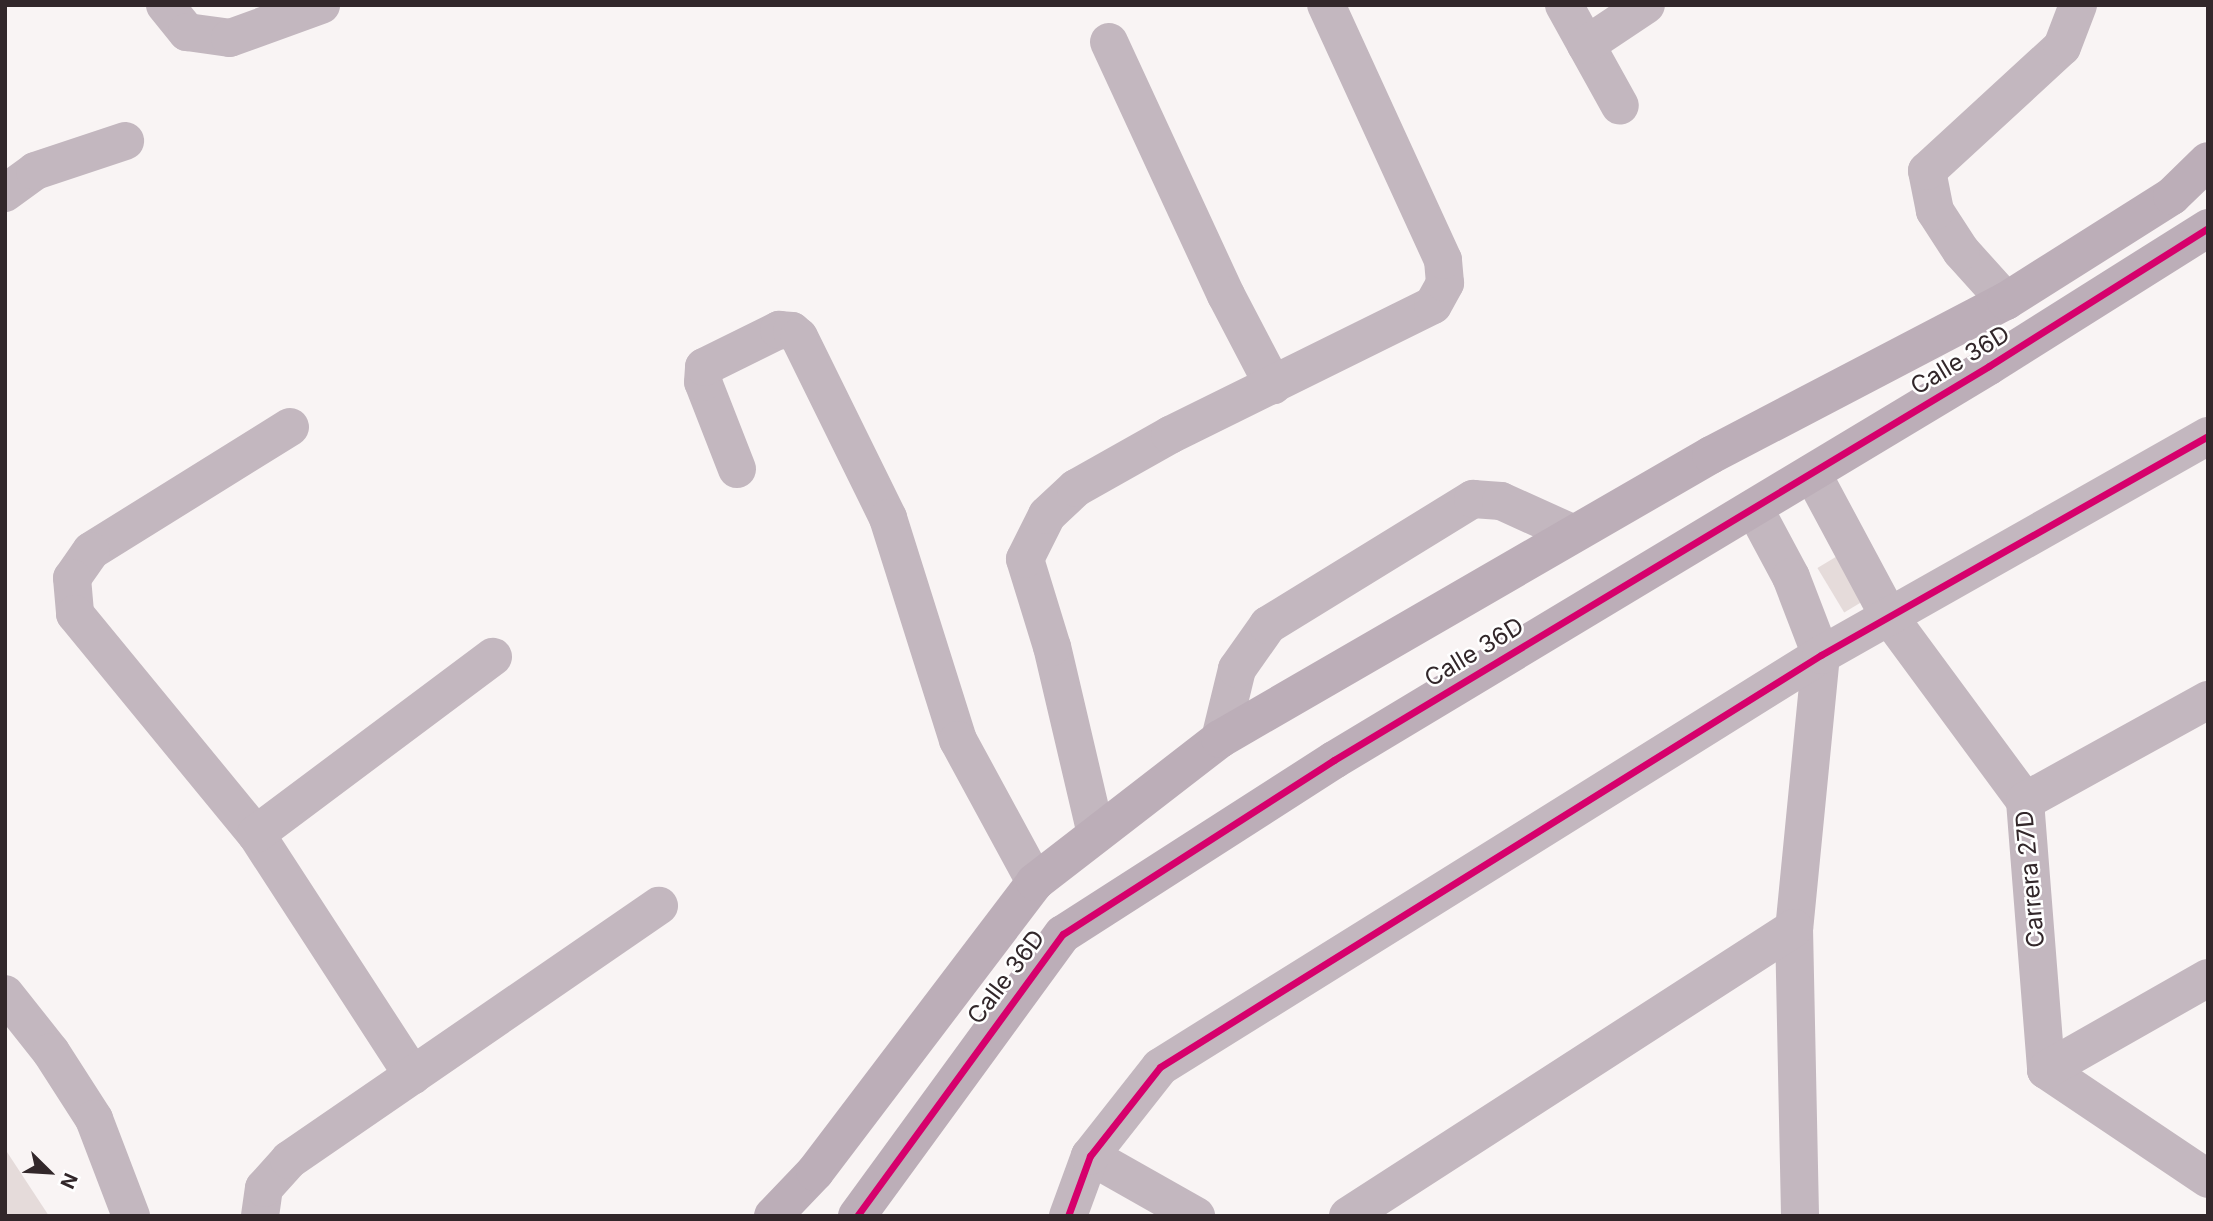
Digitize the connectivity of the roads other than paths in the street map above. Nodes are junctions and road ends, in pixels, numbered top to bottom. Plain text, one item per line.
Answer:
1 (165, 5) edge
2 (321, 5) edge
3 (1326, 5) edge
4 (1564, 5) edge
5 (1646, 5) edge
6 (2078, 5) edge
7 (1109, 42) dead end
8 (1586, 45) junction
9 (1620, 106) dead end
10 (125, 141) dead end
11 (2208, 161) edge
12 (5, 193) edge
13 (2208, 228) edge
14 (2006, 301) junction
15 (1273, 385) junction
16 (290, 427) dead end
17 (2208, 436) edge
18 (737, 469) dead end
19 (1812, 473) junction
20 (1744, 514) junction
21 (1572, 533) junction
22 (1888, 615) junction
23 (1821, 655) junction
24 (493, 657) dead end
25 (2208, 700) edge
26 (1220, 739) junction
27 (2025, 801) junction
28 (256, 834) junction
29 (1097, 834) junction
30 (1035, 882) junction
31 (659, 906) dead end
32 (1794, 928) junction
33 (2208, 978) edge
34 (5, 994) edge
35 (2046, 1070) junction
36 (413, 1076) junction
37 (1090, 1156) junction
38 (2208, 1180) edge
39 (131, 1216) edge
40 (260, 1216) edge
41 (774, 1216) edge
42 (857, 1216) edge
43 (1068, 1216) edge
44 (1196, 1216) edge
45 (1348, 1216) edge
46 (1800, 1216) edge

1 - 2 street
3 - 15 street
4 - 8 street
5 - 8 street
6 - 14 street
7 - 15 street
8 - 9 street
10 - 12 street
11 - 14 main road, Calle 36D
13 - 19 main road, Calle 36D
14 - 21 main road, Calle 36D
15 - 29 street
16 - 28 street
17 - 22 street
18 - 30 street
19 - 20 main road, Calle 36D
19 - 22 street, Carrera 27D
20 - 23 street
20 - 42 main road, Calle 36D
21 - 26 main road, Calle 36D
21 - 26 street
22 - 23 street
22 - 27 street, Carrera 27D
23 - 32 street
23 - 37 street
24 - 28 street
25 - 27 street
26 - 29 main road, Calle 36D
27 - 35 street, Carrera 27D
28 - 36 street
29 - 30 main road, Calle 36D
30 - 41 main road, Calle 36D
31 - 36 street
32 - 45 street
32 - 46 street
33 - 35 street
34 - 39 street
35 - 38 street
36 - 40 street
37 - 43 street
37 - 44 street

